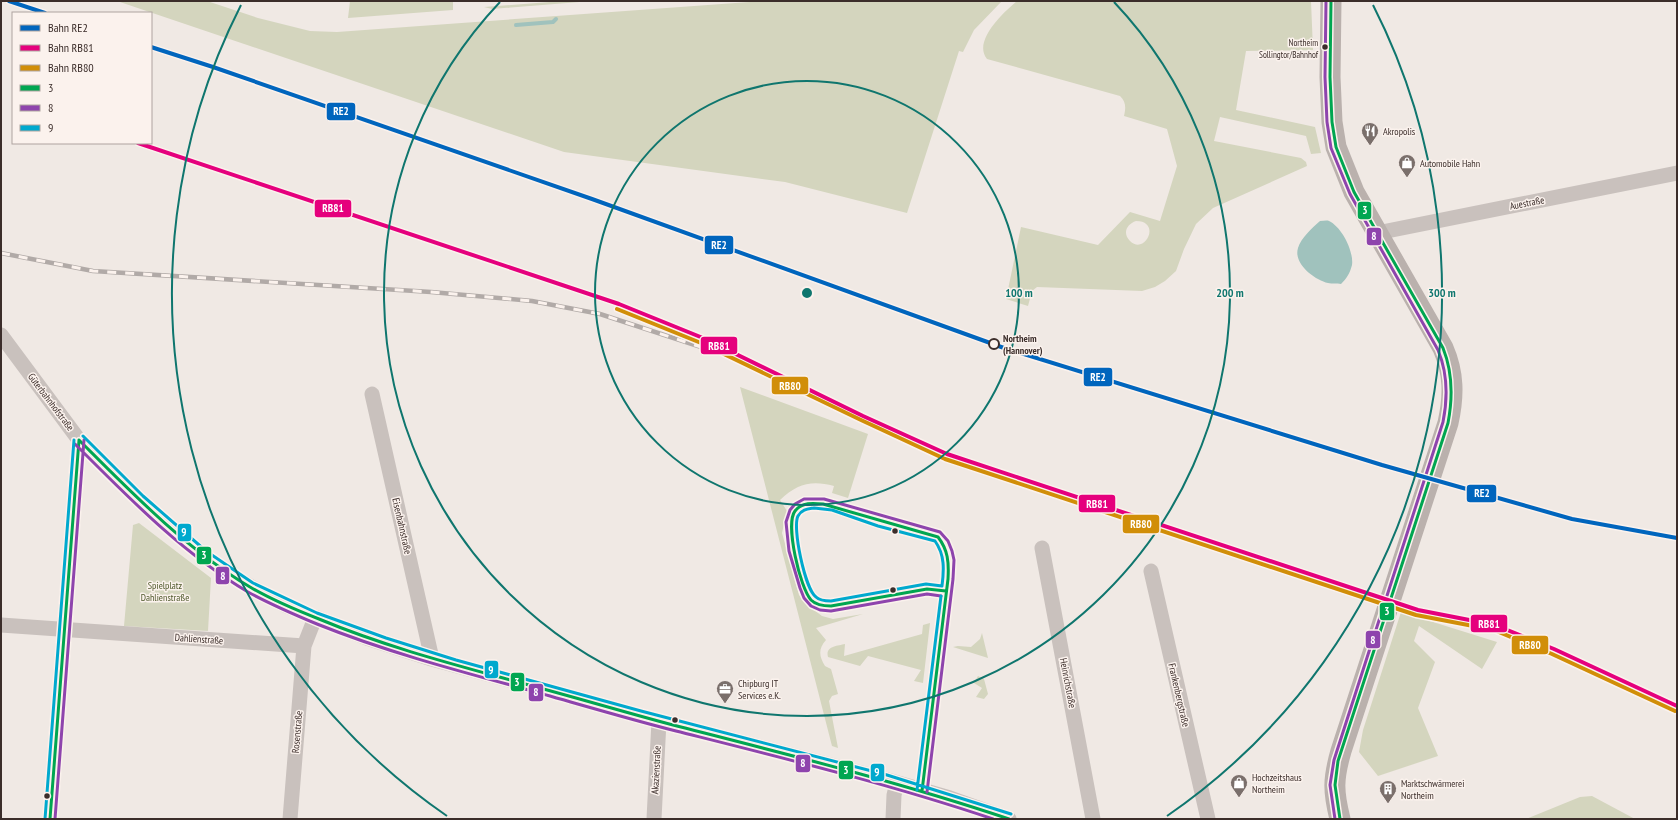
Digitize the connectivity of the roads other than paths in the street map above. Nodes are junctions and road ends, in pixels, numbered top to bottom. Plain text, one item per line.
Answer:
1 (1331, 1) edge
2 (1677, 173) edge
3 (1377, 233) junction
4 (1, 335) edge
5 (372, 394) dead end
6 (79, 440) junction
7 (1042, 548) dead end
8 (1151, 571) dead end
9 (315, 618) junction
10 (1, 625) edge
11 (64, 630) junction
12 (304, 646) junction
13 (432, 659) junction
14 (659, 721) junction
15 (897, 783) junction
16 (50, 819) edge
17 (290, 819) edge
18 (654, 819) edge
19 (893, 819) edge
20 (1009, 819) edge
21 (1093, 819) edge
22 (1208, 819) edge
23 (1340, 819) edge

1 - 3 main road
2 - 3 street, Auestraße
3 - 23 main road
4 - 6 street, Güterbahnhofstraße
5 - 13 street, Eisenbahnstraße
6 - 9 street, Güterbahnhofstraße
6 - 11 street
7 - 21 street, Heinrichstraße
8 - 22 street, Frankenbergstraße
9 - 12 street
9 - 13 street, Güterbahnhofstraße
10 - 11 street, Dahlienstraße
11 - 12 street, Dahlienstraße
11 - 16 street
12 - 17 street, Rosenstraße
13 - 14 street, Güterbahnhofstraße
14 - 15 street, Güterbahnhofstraße
14 - 18 street, Akazienstraße
15 - 19 street
15 - 20 street, Güterbahnhofstraße

